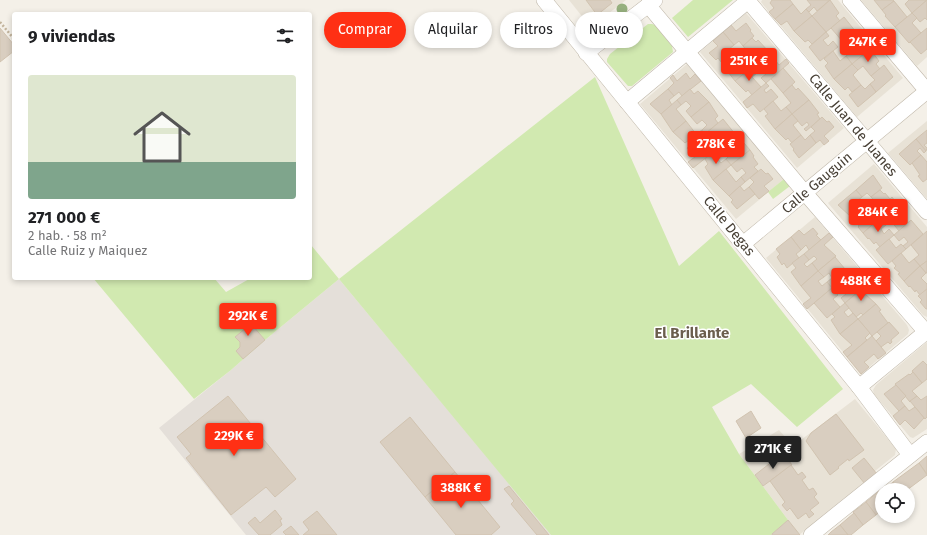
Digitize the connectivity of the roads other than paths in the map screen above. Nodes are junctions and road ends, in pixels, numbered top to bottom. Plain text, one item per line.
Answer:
1 (544, 0) edge
2 (850, 0) edge
3 (749, 1) edge
4 (651, 3) edge
5 (688, 52) junction
6 (586, 53) junction
7 (927, 91) edge
8 (627, 102) junction
9 (866, 142) junction
10 (805, 193) junction
11 (927, 212) edge
12 (743, 244) junction
13 (926, 331) edge
14 (859, 387) junction
15 (927, 442) edge
16 (910, 455) junction
17 (811, 535) edge

1 - 6 street, Calle Degas
2 - 7 street
3 - 5 street
3 - 9 street, Calle Juan de Juanes
4 - 5 street
4 - 6 street
5 - 8 street
5 - 10 street
6 - 8 street, Calle Degas
7 - 9 street, Calle Gauguin
8 - 12 street, Calle Degas
9 - 10 street, Calle Gauguin
9 - 11 street, Calle Juan de Juanes
10 - 12 street, Calle Gauguin
10 - 13 street
12 - 14 street, Calle Degas
13 - 14 street
14 - 16 street, Calle Degas
15 - 16 street
16 - 17 street

